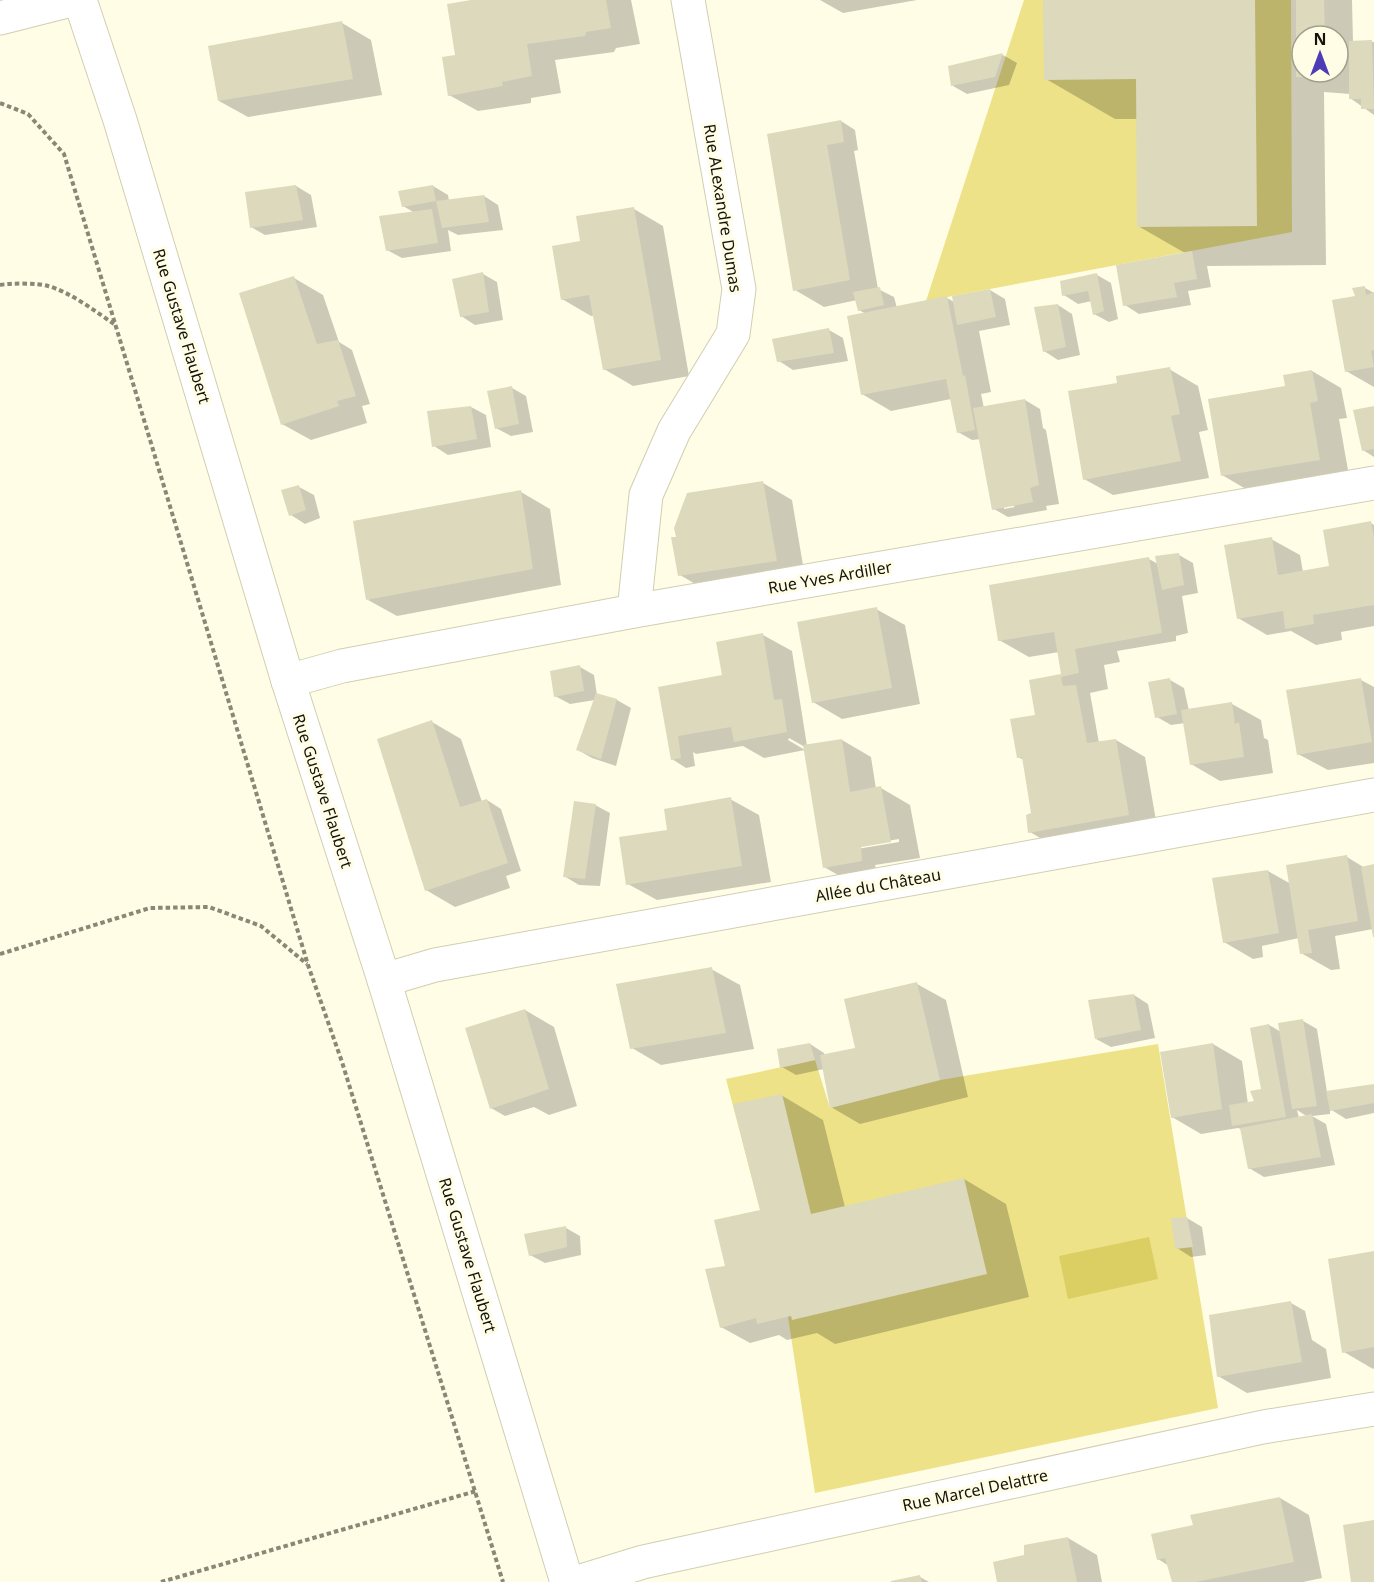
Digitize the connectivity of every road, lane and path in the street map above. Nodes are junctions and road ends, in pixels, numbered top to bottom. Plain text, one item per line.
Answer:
1 (71, 0) edge
2 (80, 0) edge
3 (688, 0) edge
4 (0, 18) edge
5 (0, 103) edge
6 (0, 285) edge
7 (114, 324) junction
8 (1374, 483) edge
9 (634, 611) junction
10 (288, 681) junction
11 (1374, 795) edge
12 (0, 954) edge
13 (308, 964) junction
14 (384, 980) junction
15 (1374, 1409) edge
16 (476, 1491) junction
17 (161, 1582) edge
18 (504, 1582) edge
19 (567, 1582) edge
20 (578, 1582) edge

1 - 4 street
2 - 10 street, Rue Gustave Flaubert
3 - 9 street, Rue ALexandre Dumas
5 - 7 path
6 - 7 path
7 - 13 path
8 - 9 street, Rue Yves Ardiller
9 - 10 street, Rue Yves Ardiller
10 - 14 street, Rue Gustave Flaubert
11 - 14 street, Allée du Château
12 - 13 path
13 - 16 path
14 - 19 street, Rue Gustave Flaubert
15 - 20 street, Rue Marcel Delattre
16 - 17 path
16 - 18 path

